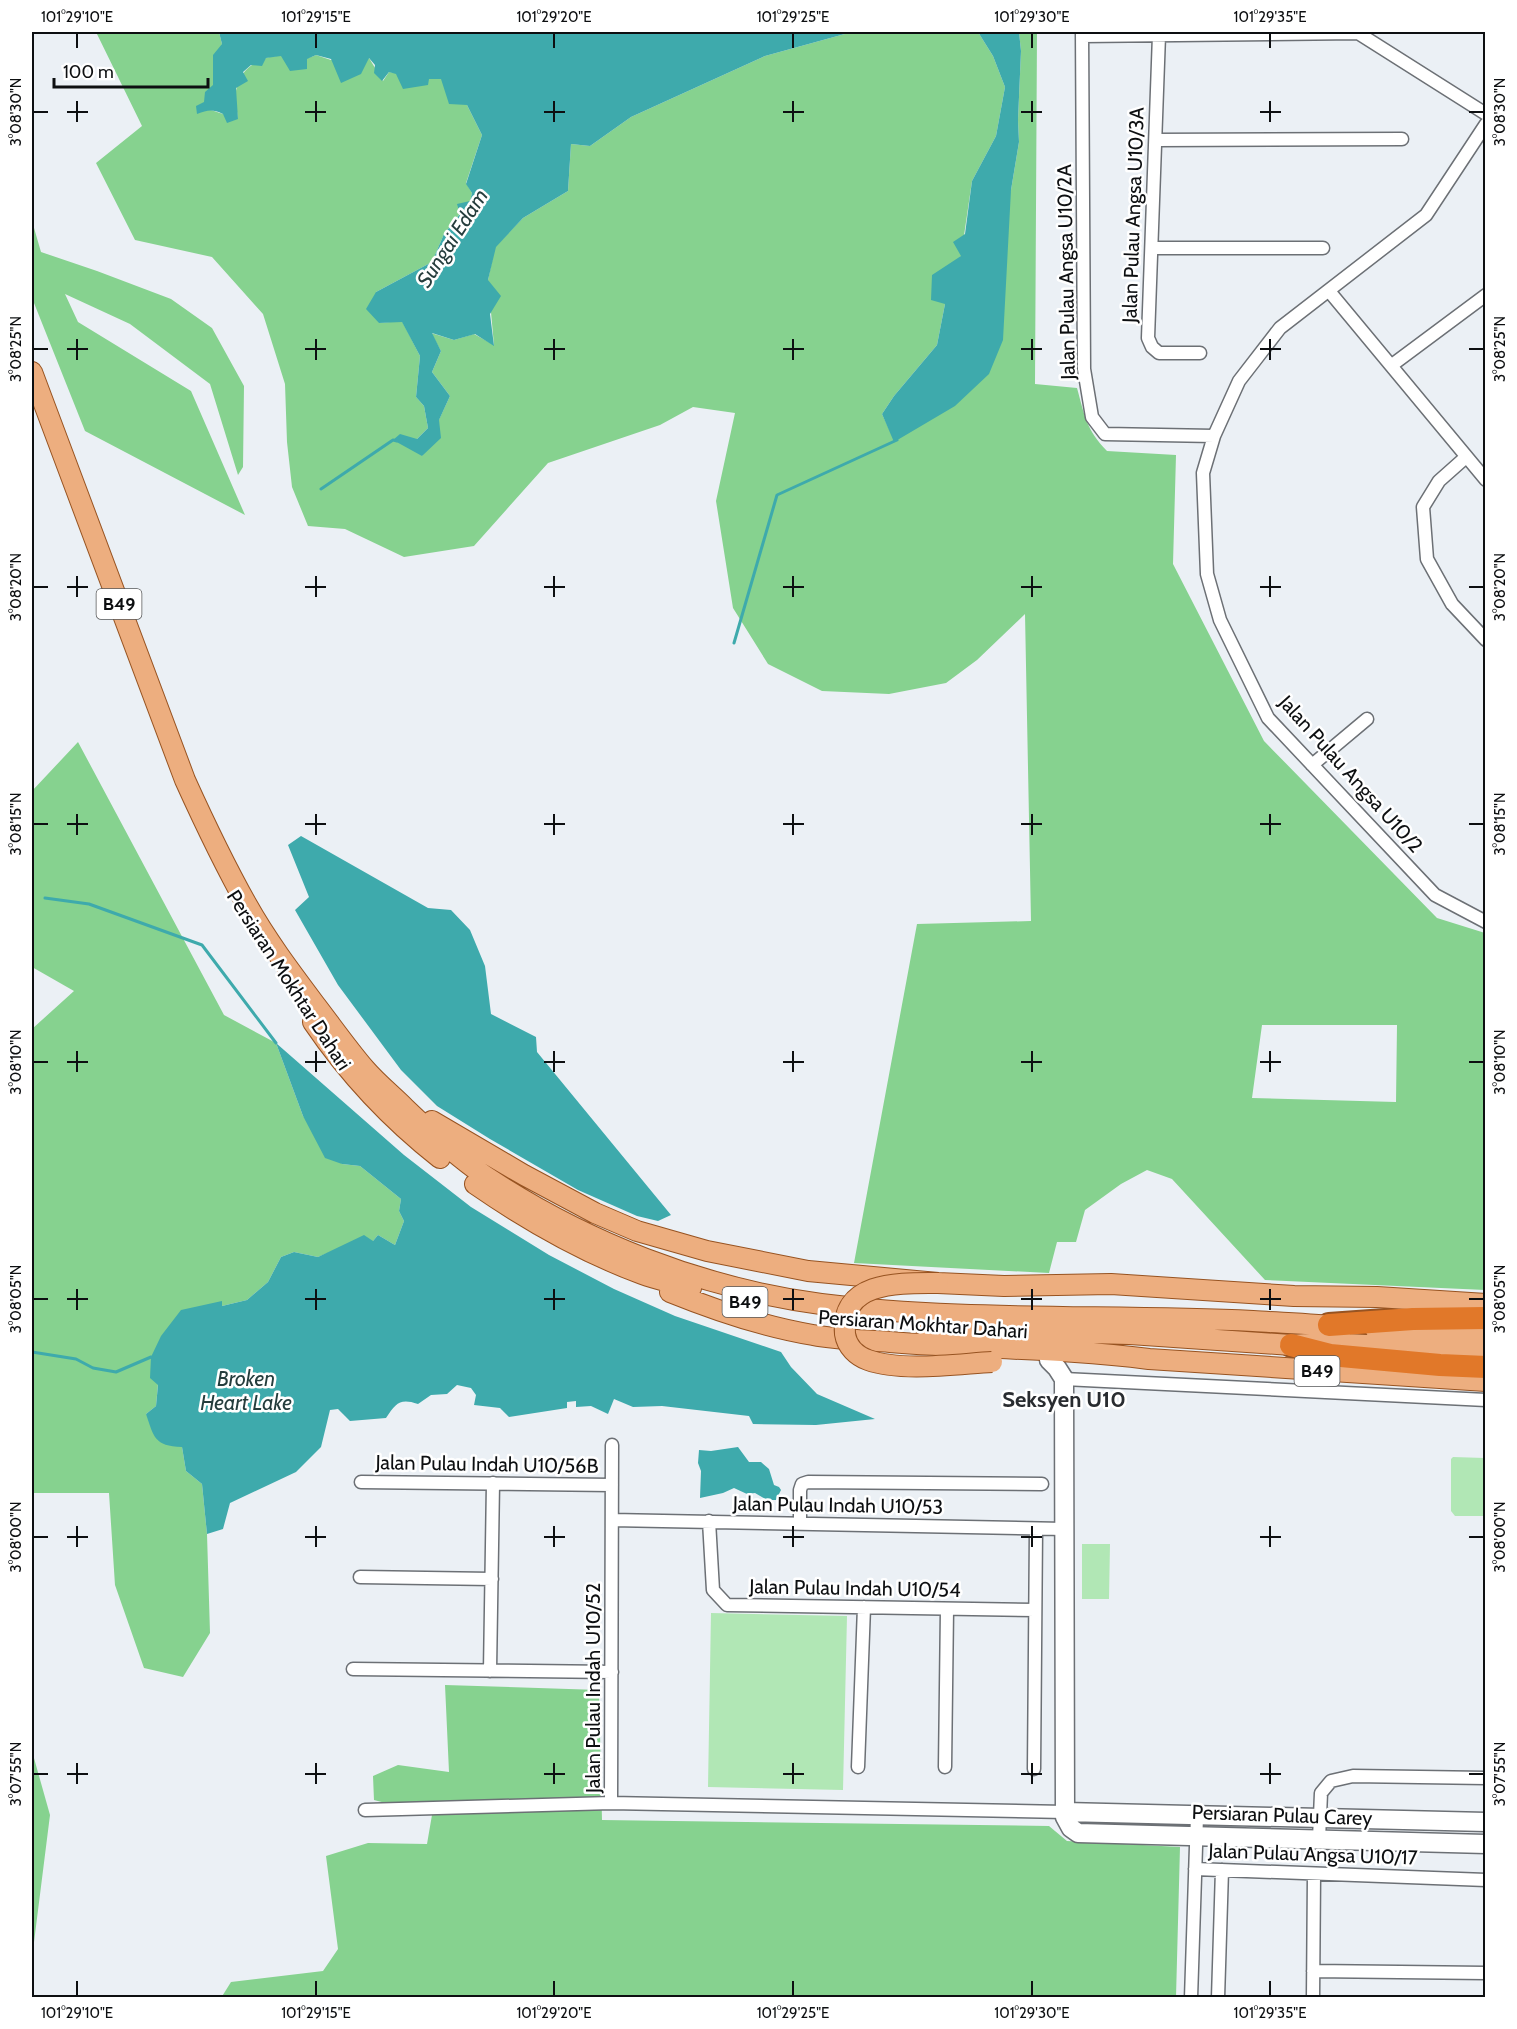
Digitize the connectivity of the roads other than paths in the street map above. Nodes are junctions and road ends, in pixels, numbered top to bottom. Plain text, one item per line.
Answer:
1 (1082, 34) edge
2 (1159, 34) junction
3 (1485, 114) edge
4 (1485, 124) edge
5 (1402, 139) dead end
6 (1156, 140) junction
7 (1152, 248) junction
8 (1323, 248) dead end
9 (1329, 291) junction
10 (1485, 295) edge
11 (1200, 353) dead end
12 (1392, 365) junction
13 (32, 372) edge
14 (1214, 436) junction
15 (1466, 457) junction
16 (1485, 480) edge
17 (1485, 640) edge
18 (1367, 719) dead end
19 (1312, 765) junction
20 (210, 834) junction
21 (1485, 922) edge
22 (390, 1093) junction
23 (643, 1274) junction
24 (938, 1283) junction
25 (1485, 1304) edge
26 (1485, 1318) edge
27 (1329, 1325) junction
28 (1485, 1334) edge
29 (1291, 1345) junction
30 (1485, 1351) edge
31 (1149, 1359) junction
32 (1049, 1360) junction
33 (1485, 1367) edge
34 (1064, 1379) junction
35 (1485, 1382) edge
36 (1485, 1400) edge
37 (612, 1445) dead end
38 (361, 1482) dead end
39 (493, 1484) junction
40 (1042, 1484) dead end
41 (612, 1485) junction
42 (612, 1520) junction
43 (709, 1521) junction
44 (800, 1523) junction
45 (1036, 1529) junction
46 (1064, 1529) junction
47 (360, 1577) dead end
48 (492, 1579) junction
49 (864, 1607) junction
50 (947, 1609) junction
51 (1035, 1610) junction
52 (353, 1669) dead end
53 (490, 1671) junction
54 (612, 1672) junction
55 (858, 1767) dead end
56 (945, 1767) dead end
57 (1034, 1769) dead end
58 (1485, 1778) edge
59 (611, 1803) junction
60 (365, 1810) dead end
61 (1065, 1812) junction
62 (1197, 1816) junction
63 (1320, 1818) junction
64 (1485, 1822) edge
65 (1196, 1835) junction
66 (1319, 1839) junction
67 (1485, 1844) edge
68 (1195, 1869) junction
69 (1222, 1870) junction
70 (1314, 1874) junction
71 (1485, 1880) edge
72 (1313, 1971) junction
73 (1485, 1973) edge
74 (1191, 1998) edge
75 (1218, 1998) edge
76 (1313, 1998) edge

1 - 2 street
1 - 14 street, Jalan Pulau Angsa U10/2A
2 - 3 street
2 - 6 street, Jalan Pulau Angsa U10/3A
4 - 9 street, Jalan Pulau Angsa U10/2
5 - 6 street
6 - 7 street, Jalan Pulau Angsa U10/3A
7 - 8 street
7 - 11 street, Jalan Pulau Angsa U10/3A
9 - 12 street
9 - 14 street, Jalan Pulau Angsa U10/2
10 - 12 street
12 - 15 street
13 - 20 main road, Persiaran Mokhtar Dahari / B49
14 - 19 street, Jalan Pulau Angsa U10/2
15 - 16 street
15 - 17 street
18 - 19 street
19 - 21 street, Jalan Pulau Angsa U10/2
20 - 22 main road, Persiaran Mokhtar Dahari / B49
20 - 23 main road, Persiaran Mokhtar Dahari / B49
22 - 24 main road
22 - 27 main road, Persiaran Mokhtar Dahari / B49
23 - 29 main road, Persiaran Mokhtar Dahari / B49
23 - 31 main road, B49
24 - 25 main road
24 - 32 main road, bridge
26 - 27 highway
27 - 28 main road, Persiaran Mokhtar Dahari / B49
29 - 30 main road, Persiaran Mokhtar Dahari / B49
29 - 33 highway
31 - 32 main road
31 - 35 main road, B49
32 - 34 street
34 - 36 street
34 - 46 street
37 - 41 street, Jalan Pulau Indah U10/52
38 - 39 street, Jalan Pulau Indah U10/56B
39 - 41 street, Jalan Pulau Indah U10/56B
39 - 48 street
40 - 44 street
41 - 42 street, Jalan Pulau Indah U10/52
42 - 43 street, Jalan Pulau Indah U10/53
42 - 54 street, Jalan Pulau Indah U10/52
43 - 44 street, Jalan Pulau Indah U10/53
43 - 49 street, Jalan Pulau Indah U10/54
44 - 45 street, Jalan Pulau Indah U10/53
45 - 46 street, Jalan Pulau Indah U10/53
45 - 51 street
46 - 61 street
47 - 48 street
48 - 53 street
49 - 50 street, Jalan Pulau Indah U10/54
49 - 55 street
50 - 51 street, Jalan Pulau Indah U10/54
50 - 56 street
51 - 57 street
52 - 53 street
53 - 54 street
54 - 59 street, Jalan Pulau Indah U10/52
58 - 63 street
59 - 60 street
59 - 61 street, Jalan Pulau Indah U10/52
61 - 62 street, Persiaran Pulau Carey
61 - 65 street, Persiaran Pulau Carey
62 - 63 street, Persiaran Pulau Carey
62 - 65 street
63 - 64 street, Persiaran Pulau Carey
63 - 66 street
65 - 66 street, Persiaran Pulau Carey
65 - 68 street
66 - 67 street, Persiaran Pulau Carey
68 - 69 street, Jalan Pulau Angsa U10/17
68 - 74 street, Jalan Pulau Angsa U10/17
69 - 70 street, Jalan Pulau Angsa U10/17
69 - 75 street
70 - 71 street, Jalan Pulau Angsa U10/17
70 - 72 street
72 - 73 street
72 - 76 street

